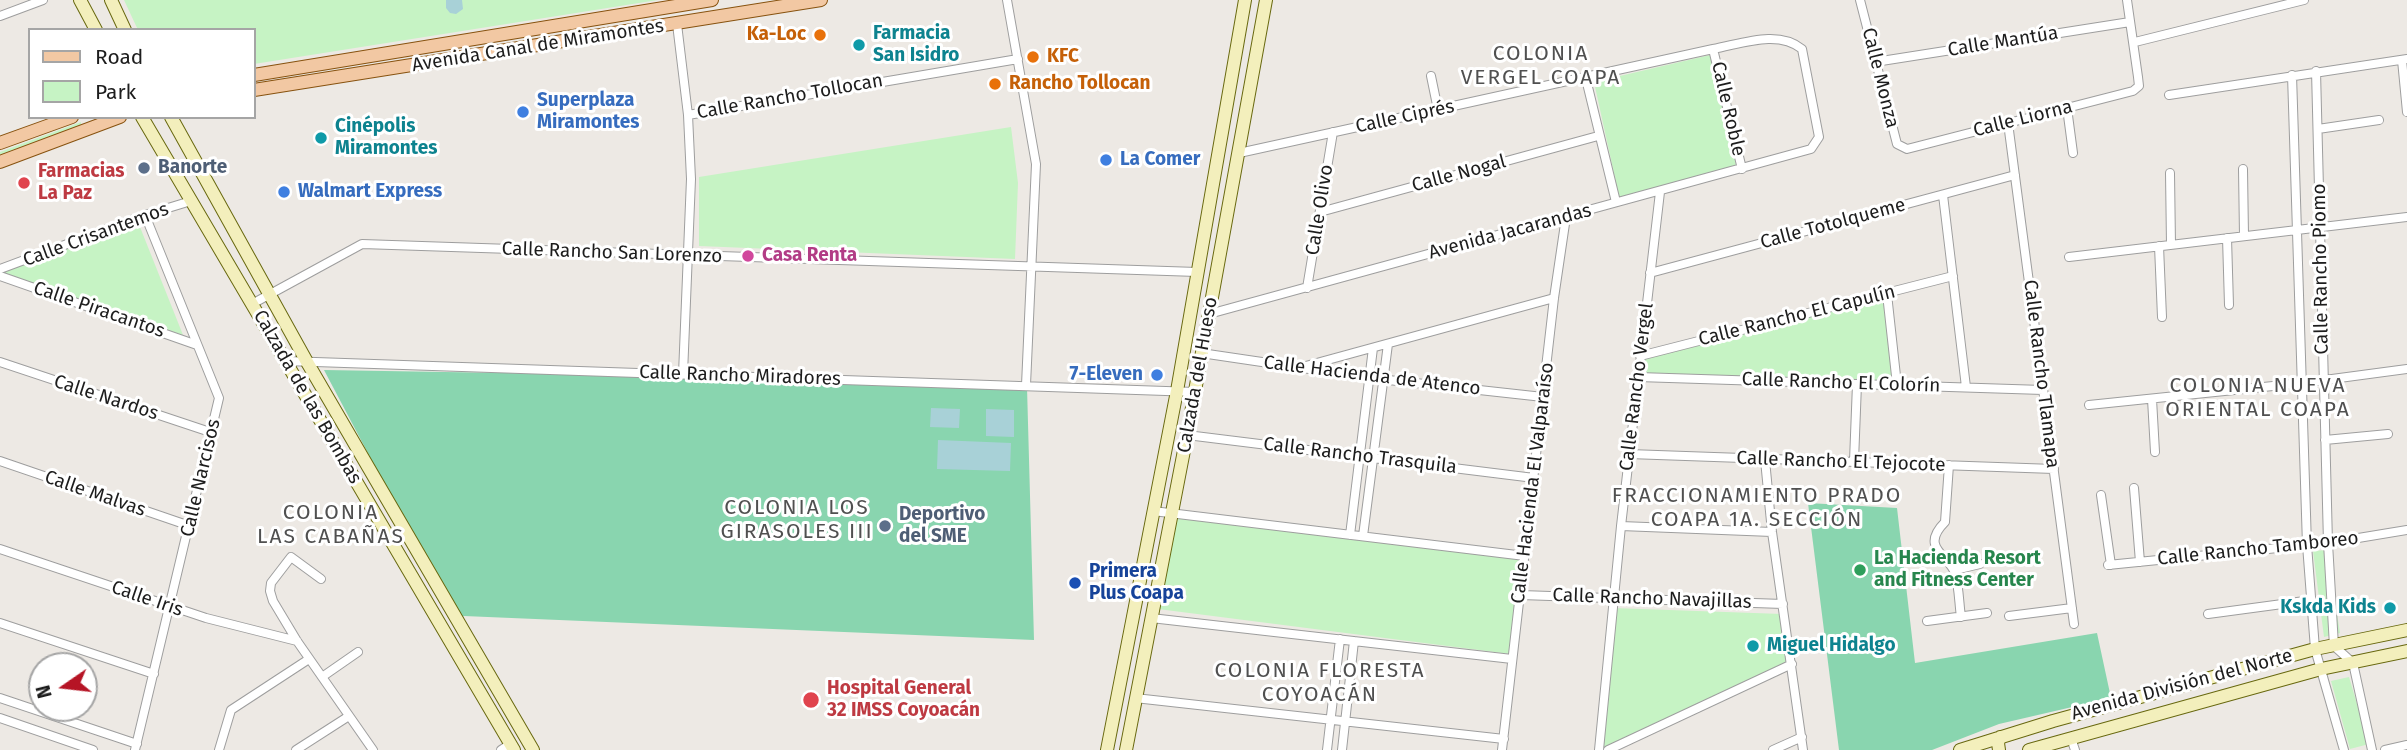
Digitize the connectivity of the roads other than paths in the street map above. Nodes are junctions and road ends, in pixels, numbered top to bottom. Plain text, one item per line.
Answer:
1 (43, 0) edge
2 (80, 0) edge
3 (111, 0) edge
4 (712, 0) edge
5 (821, 0) edge
6 (1007, 0) edge
7 (1245, 0) edge
8 (1266, 0) edge
9 (1860, 0) edge
10 (2127, 0) edge
11 (2304, 0) edge
12 (0, 16) edge
13 (2130, 22) junction
14 (677, 24) junction
15 (95, 28) edge
16 (124, 28) edge
17 (2134, 43) junction
18 (1713, 49) junction
19 (1018, 59) junction
20 (2405, 59) edge
21 (1875, 62) junction
22 (2315, 71) junction
23 (256, 75) edge
24 (2292, 75) junction
25 (1431, 76) dead end
26 (1586, 79) junction
27 (256, 90) edge
28 (2169, 95) dead end
29 (2067, 108) junction
30 (1438, 110) junction
31 (2407, 112) edge
32 (688, 115) junction
33 (67, 119) edge
34 (115, 119) edge
35 (143, 119) edge
36 (173, 119) edge
37 (2379, 120) dead end
38 (2008, 123) junction
39 (2318, 129) junction
40 (1333, 132) junction
41 (1598, 136) junction
42 (0, 144) edge
43 (1811, 149) joint
44 (1907, 149) joint
45 (1239, 153) junction
46 (2073, 153) dead end
47 (1, 163) edge
48 (1742, 169) junction
49 (2243, 169) dead end
50 (2170, 173) dead end
51 (2015, 175) junction
52 (1660, 192) junction
53 (1943, 195) junction
54 (191, 201) junction
55 (1616, 202) junction
56 (1320, 212) junction
57 (145, 215) junction
58 (1566, 217) junction
59 (2407, 217) edge
60 (2320, 227) junction
61 (2298, 230) junction
62 (2244, 236) junction
63 (2227, 238) junction
64 (2171, 245) junction
65 (2159, 246) junction
66 (687, 256) junction
67 (2070, 257) dead end
68 (1030, 267) junction
69 (0, 269) edge
70 (1198, 272) junction
71 (1650, 273) junction
72 (0, 276) edge
73 (1953, 276) junction
74 (239, 282) junction
75 (1307, 288) junction
76 (270, 293) junction
77 (1887, 294) junction
78 (1554, 298) junction
79 (252, 304) junction
80 (2229, 305) dead end
81 (1209, 314) junction
82 (2162, 317) dead end
83 (1388, 344) junction
84 (197, 345) junction
85 (1373, 348) junction
86 (1201, 353) junction
87 (1640, 356) junction
88 (286, 361) junction
89 (0, 362) edge
90 (307, 362) junction
91 (1300, 368) junction
92 (2407, 369) edge
93 (683, 374) junction
94 (1638, 377) junction
95 (1370, 378) junction
96 (1383, 379) junction
97 (2323, 380) junction
98 (2302, 383) junction
99 (1857, 384) junction
100 (1026, 385) junction
101 (1897, 385) junction
102 (1966, 387) junction
103 (1177, 390) junction
104 (2043, 390) junction
105 (1195, 392) junction
106 (1543, 397) junction
107 (2152, 399) junction
108 (2089, 405) dead end
109 (213, 433) junction
110 (2388, 434) dead end
111 (1187, 435) junction
112 (2325, 440) junction
113 (2155, 452) dead end
114 (1629, 454) junction
115 (1361, 457) junction
116 (1373, 458) junction
117 (1765, 460) junction
118 (0, 461) edge
119 (1854, 461) junction
120 (1949, 465) junction
121 (2054, 469) junction
122 (1534, 478) junction
123 (2134, 488) dead end
124 (2101, 495) dead end
125 (1153, 511) junction
126 (1172, 514) junction
127 (190, 526) junction
128 (1621, 526) junction
129 (2407, 530) edge
130 (1772, 532) junction
131 (1350, 535) junction
132 (1363, 536) junction
133 (2328, 543) junction
134 (2307, 545) junction
135 (0, 549) edge
136 (1525, 556) junction
137 (2140, 562) junction
138 (1980, 564) dead end
139 (1955, 570) junction
140 (321, 579) dead end
141 (1521, 595) junction
142 (1613, 599) junction
143 (2312, 600) junction
144 (1783, 604) junction
145 (170, 606) junction
146 (2072, 608) junction
147 (1987, 614) dead end
148 (2208, 614) dead end
149 (2008, 616) dead end
150 (1961, 617) junction
151 (1151, 618) junction
152 (1927, 621) dead end
153 (0, 622) edge
154 (2074, 624) dead end
155 (2407, 630) edge
156 (1340, 639) junction
157 (297, 641) junction
158 (1354, 641) junction
159 (2334, 646) junction
160 (2315, 649) junction
161 (358, 652) dead end
162 (2407, 652) edge
163 (309, 659) junction
164 (1512, 659) junction
165 (2353, 663) junction
166 (1792, 664) junction
167 (2321, 669) junction
168 (154, 674) junction
169 (322, 677) junction
170 (2211, 678) junction
171 (2192, 683) junction
172 (0, 698) edge
173 (1135, 698) junction
174 (2217, 698) junction
175 (2197, 703) junction
176 (349, 716) junction
177 (0, 719) edge
178 (1331, 719) junction
179 (1345, 721) junction
180 (1802, 737) junction
181 (1504, 738) junction
182 (2000, 743) edge
183 (2073, 744) edge
184 (1986, 746) edge
185 (2407, 746) edge
186 (136, 747) edge
187 (508, 748) edge
188 (93, 750) edge
189 (219, 750) edge
190 (296, 750) edge
191 (373, 750) edge
192 (533, 750) edge
193 (1107, 750) edge
194 (1126, 750) edge
195 (1327, 750) edge
196 (1342, 750) edge
197 (1502, 750) edge
198 (1599, 750) edge
199 (1608, 750) edge
200 (1773, 750) edge
201 (1803, 750) edge
202 (1960, 750) edge
203 (2029, 750) edge
204 (2344, 750) edge
205 (2372, 750) edge
206 (2385, 750) edge

1 - 12 street
2 - 15 main road
3 - 16 main road
4 - 23 main road, Avenida Canal de Miramontes
5 - 14 main road, Avenida Canal de Miramontes
6 - 19 street
7 - 70 main road, Calzada del Hueso
8 - 45 main road, Calzada del Hueso
9 - 21 street, Calle Monza
10 - 13 street
11 - 17 street
13 - 17 street
13 - 21 street, Calle Mantúa
14 - 27 main road, Avenida Canal de Miramontes
14 - 32 street
17 - 29 street, Calle Liorna
18 - 26 street, Calle Ciprés
18 - 43 street, Calle Ciprés
18 - 48 street, Calle Roble
19 - 32 street, Calle Rancho Tollocan
19 - 68 street
20 - 22 street
20 - 31 street
21 - 44 street, Calle Monza
22 - 24 street
22 - 39 street, Calle Rancho Piomo
24 - 28 street
24 - 61 street, Calle Rancho Piomo
25 - 30 street
26 - 30 street, Calle Ciprés
26 - 41 street
29 - 38 street, Calle Liorna
29 - 46 street
30 - 40 street, Calle Ciprés
32 - 66 street
33 - 42 main road
34 - 47 main road
35 - 54 main road, Calzada de las Bombas
36 - 76 main road, Calzada de las Bombas
37 - 39 street
38 - 44 street, Calle Liorna
38 - 51 street, Calle Rancho Tlamapa
39 - 60 street, Calle Rancho Piomo
40 - 45 street, Calle Ciprés
40 - 56 street, Calle Olivo
41 - 55 street
41 - 56 street, Calle Nogal
43 - 48 street, Avenida Jacarandas
45 - 81 main road, Calzada del Hueso
48 - 52 street, Avenida Jacarandas
49 - 62 street
50 - 64 street
51 - 53 street, Calle Totolqueme
51 - 104 street, Calle Rancho Tlamapa
52 - 55 street, Avenida Jacarandas
52 - 71 street, Calle Rancho Vergel
53 - 71 street, Calle Totolqueme
53 - 73 street
54 - 57 street, Calle Crisantemos
54 - 74 main road, Calzada de las Bombas
55 - 58 street, Avenida Jacarandas
56 - 75 street, Calle Olivo
57 - 69 street, Calle Crisantemos
57 - 84 street, Calle Narcisos
58 - 75 street, Avenida Jacarandas
58 - 78 street, Calle Hacienda El Valparaíso
59 - 60 street
60 - 61 street
60 - 97 street, Calle Rancho Piomo
61 - 62 street
61 - 98 street, Calle Rancho Piomo
62 - 63 street
63 - 64 street
63 - 80 street
64 - 65 street
65 - 67 street
65 - 82 street
66 - 68 street, Calle Rancho San Lorenzo
66 - 76 street, Calle Rancho San Lorenzo
66 - 93 street
68 - 70 street, Calle Rancho San Lorenzo
68 - 100 street
70 - 103 main road, Calzada del Hueso
71 - 87 street, Calle Rancho Vergel
72 - 84 street, Calle Piracantos
73 - 77 street, Calle Rancho El Capulín
73 - 102 street
74 - 76 main road
74 - 79 main road, Calzada de las Bombas
75 - 81 street, Avenida Jacarandas
76 - 79 street, Calle Rancho San Lorenzo
76 - 90 main road, Calzada de las Bombas
77 - 87 street, Calle Rancho El Capulín
77 - 101 street
78 - 83 street
78 - 106 street, Calle Hacienda El Valparaíso
79 - 88 main road, Calzada de las Bombas
81 - 86 main road, Calzada del Hueso
83 - 85 street
83 - 96 street
84 - 109 street, Calle Narcisos
85 - 91 street
85 - 95 street
86 - 91 street, Calle Hacienda de Atenco
86 - 105 main road, Calzada del Hueso
87 - 94 street, Calle Rancho Vergel
88 - 90 street, Calle Rancho Miradores
88 - 187 main road, Calzada de las Bombas
89 - 109 street, Calle Nardos
90 - 93 street, Calle Rancho Miradores
90 - 192 main road, Calzada de las Bombas
91 - 95 street, Calle Hacienda de Atenco
92 - 97 street
93 - 100 street, Calle Rancho Miradores
94 - 99 street, Calle Rancho El Colorín
94 - 114 street, Calle Rancho Vergel
95 - 96 street, Calle Hacienda de Atenco
95 - 115 street
96 - 106 street, Calle Hacienda de Atenco
96 - 116 street
97 - 98 street
97 - 112 street, Calle Rancho Piomo
98 - 107 street
98 - 134 street, Calle Rancho Piomo
99 - 101 street, Calle Rancho El Colorín
99 - 119 street
100 - 103 street, Calle Rancho Miradores
101 - 102 street, Calle Rancho El Colorín
102 - 104 street, Calle Rancho El Colorín
103 - 105 street, Calle Rancho Miradores
103 - 125 main road, Calzada del Hueso
104 - 121 street, Calle Rancho Tlamapa
105 - 111 main road, Calzada del Hueso
106 - 122 street, Calle Hacienda El Valparaíso
107 - 108 street
107 - 113 street
109 - 127 street, Calle Narcisos
110 - 112 street
111 - 115 street, Calle Rancho Trasquila
111 - 126 main road, Calzada del Hueso
112 - 133 street, Calle Rancho Piomo
114 - 117 street, Calle Rancho El Tejocote
114 - 128 street, Calle Rancho Vergel
115 - 116 street, Calle Rancho Trasquila
115 - 131 street
116 - 122 street, Calle Rancho Trasquila
116 - 132 street
117 - 119 street, Calle Rancho El Tejocote
117 - 130 street
118 - 127 street, Calle Malvas
119 - 120 street, Calle Rancho El Tejocote
120 - 121 street, Calle Rancho El Tejocote
120 - 139 street
121 - 146 street, Calle Rancho Tlamapa
122 - 136 street, Calle Hacienda El Valparaíso
123 - 137 street
124 - 137 street, Calle Rancho Tamboreo
125 - 126 street
125 - 193 main road, Calzada del Hueso
126 - 131 street
126 - 151 main road, Calzada del Hueso
127 - 145 street, Calle Narcisos
128 - 130 street
128 - 142 street, Calle Rancho Vergel
129 - 133 street, Calle Rancho Tamboreo
130 - 144 street
131 - 132 street
132 - 136 street
133 - 134 street, Calle Rancho Tamboreo
133 - 159 street, Calle Rancho Piomo
134 - 137 street, Calle Rancho Tamboreo
134 - 143 street, Calle Rancho Piomo
135 - 145 street, Calle Iris
136 - 141 street, Calle Hacienda El Valparaíso
138 - 139 street
139 - 150 street
140 - 157 street
141 - 142 street, Calle Rancho Navajillas
141 - 164 street, Calle Hacienda El Valparaíso
142 - 144 street, Calle Rancho Navajillas
142 - 198 street, Calle Rancho Vergel
143 - 148 street
143 - 160 street, Calle Rancho Piomo
144 - 166 street
145 - 157 street, Calle Iris
145 - 168 street, Calle Narcisos
146 - 149 street
146 - 154 street, Calle Rancho Tlamapa
147 - 150 street
150 - 152 street
151 - 156 street
151 - 173 main road, Calzada del Hueso
153 - 168 street
155 - 159 main road, Avenida División del Norte
156 - 158 street
156 - 178 street
157 - 163 street
158 - 164 street
158 - 179 street
159 - 160 main road, Avenida División del Norte
159 - 165 street
160 - 167 street, Calle Rancho Piomo
160 - 170 main road, Avenida División del Norte
161 - 169 street
162 - 165 main road, Avenida División del Norte
163 - 169 street
163 - 189 street
164 - 181 street, Calle Hacienda El Valparaíso
165 - 167 main road, Avenida División del Norte
165 - 205 street
166 - 180 street
166 - 199 street
167 - 174 main road, Avenida División del Norte
167 - 204 street, Calle Rancho Piomo
168 - 186 street, Calle Narcisos
169 - 176 street
170 - 171 main road, Avenida División del Norte
170 - 174 main road
171 - 175 main road
171 - 182 main road, Avenida División del Norte
172 - 186 street
173 - 178 street
173 - 194 main road, Calzada del Hueso
174 - 175 main road, Avenida División del Norte
175 - 183 main road, Avenida División del Norte
176 - 190 street
176 - 191 street
177 - 188 street
178 - 179 street
178 - 195 street
179 - 181 street
179 - 196 street
180 - 200 street
180 - 201 street
181 - 197 street, Calle Hacienda El Valparaíso
182 - 184 main road, Avenida División del Norte
183 - 203 main road, Avenida División del Norte
184 - 202 main road, Avenida División del Norte
185 - 206 street

